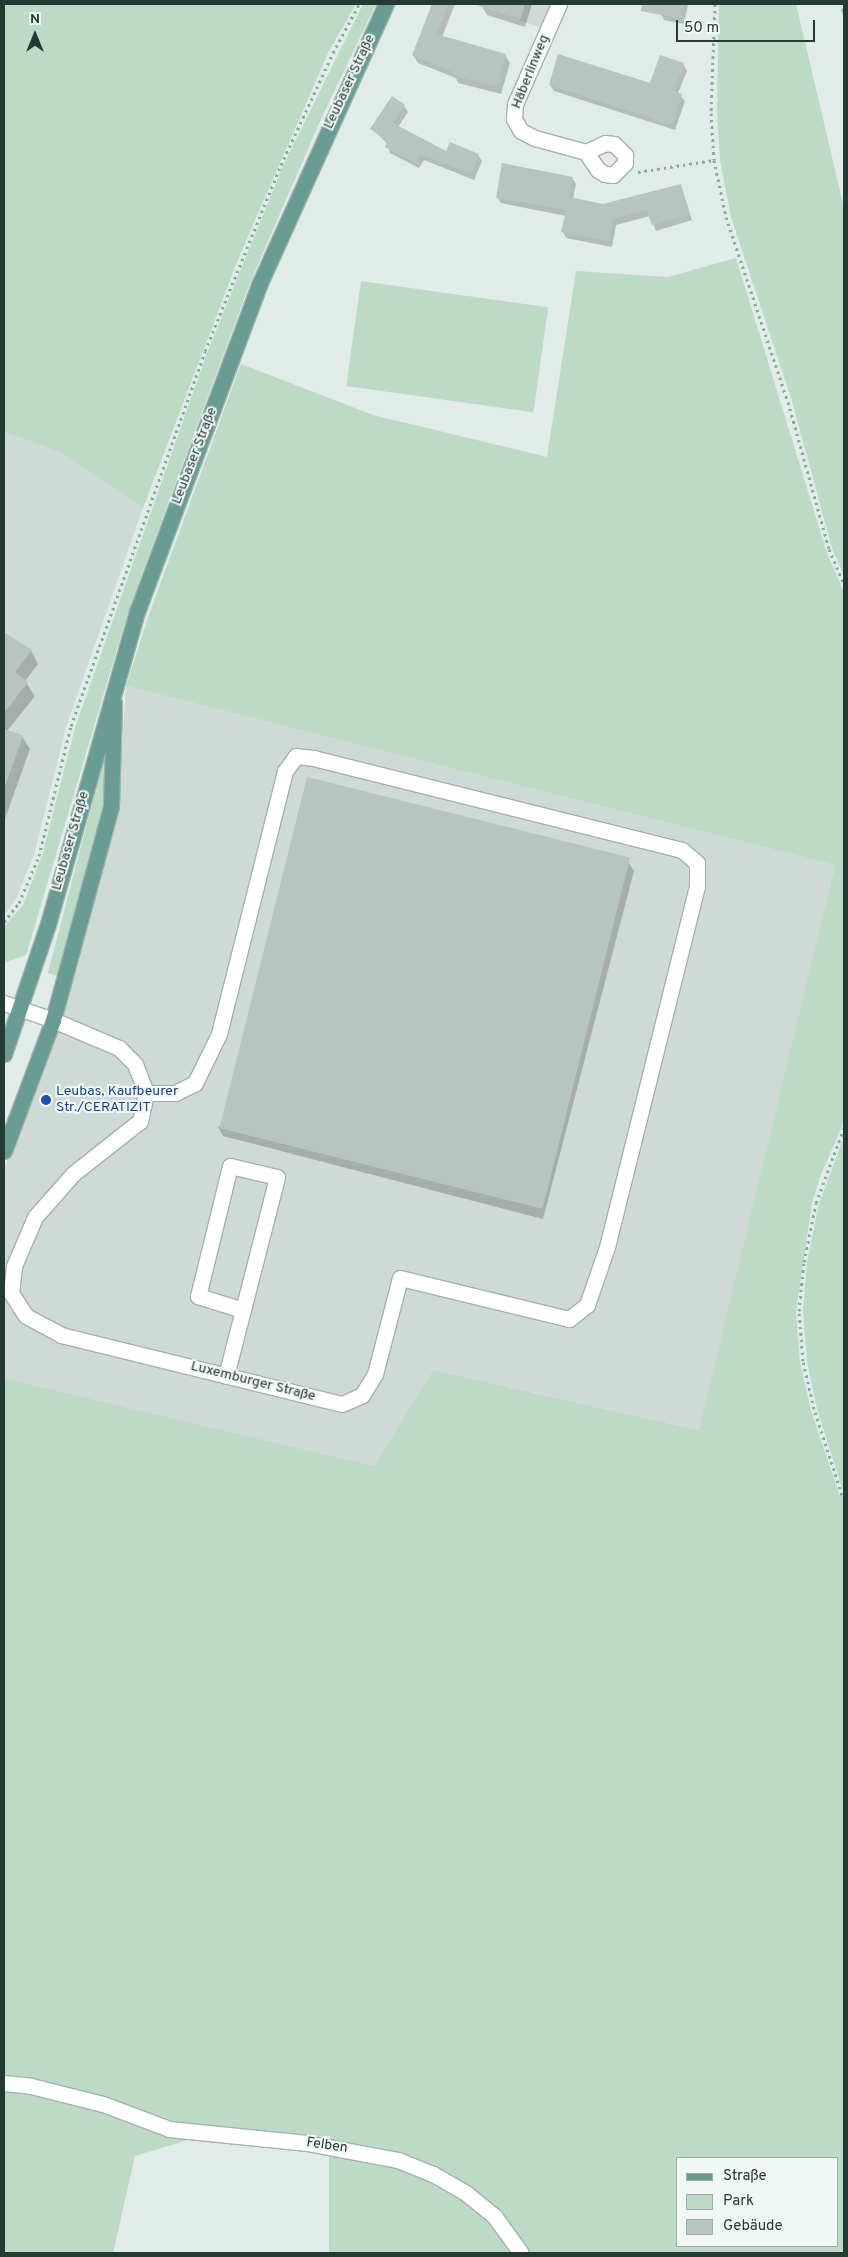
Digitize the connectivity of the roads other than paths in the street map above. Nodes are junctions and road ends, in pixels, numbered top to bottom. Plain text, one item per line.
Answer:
1 (386, 4) edge
2 (559, 4) edge
3 (586, 152) junction
4 (114, 686) junction
5 (4, 1004) edge
6 (20, 1008) junction
7 (53, 1020) junction
8 (4, 1054) edge
9 (146, 1093) junction
10 (4, 1151) edge
11 (243, 1310) junction
12 (226, 1376) junction
13 (4, 2083) edge
14 (521, 2253) edge

1 - 4 main road, Leubaser Straße
2 - 3 street, Häberlinweg
3 - 3 street
4 - 6 main road, Leubaser Straße
4 - 7 main road
5 - 6 street
6 - 7 street
6 - 8 main road, Leubaser Straße
7 - 9 street
7 - 10 main road
9 - 12 street, Luxemburger Straße
9 - 12 street, Luxemburger Straße
11 - 11 street
11 - 12 street
13 - 14 street, Felben

